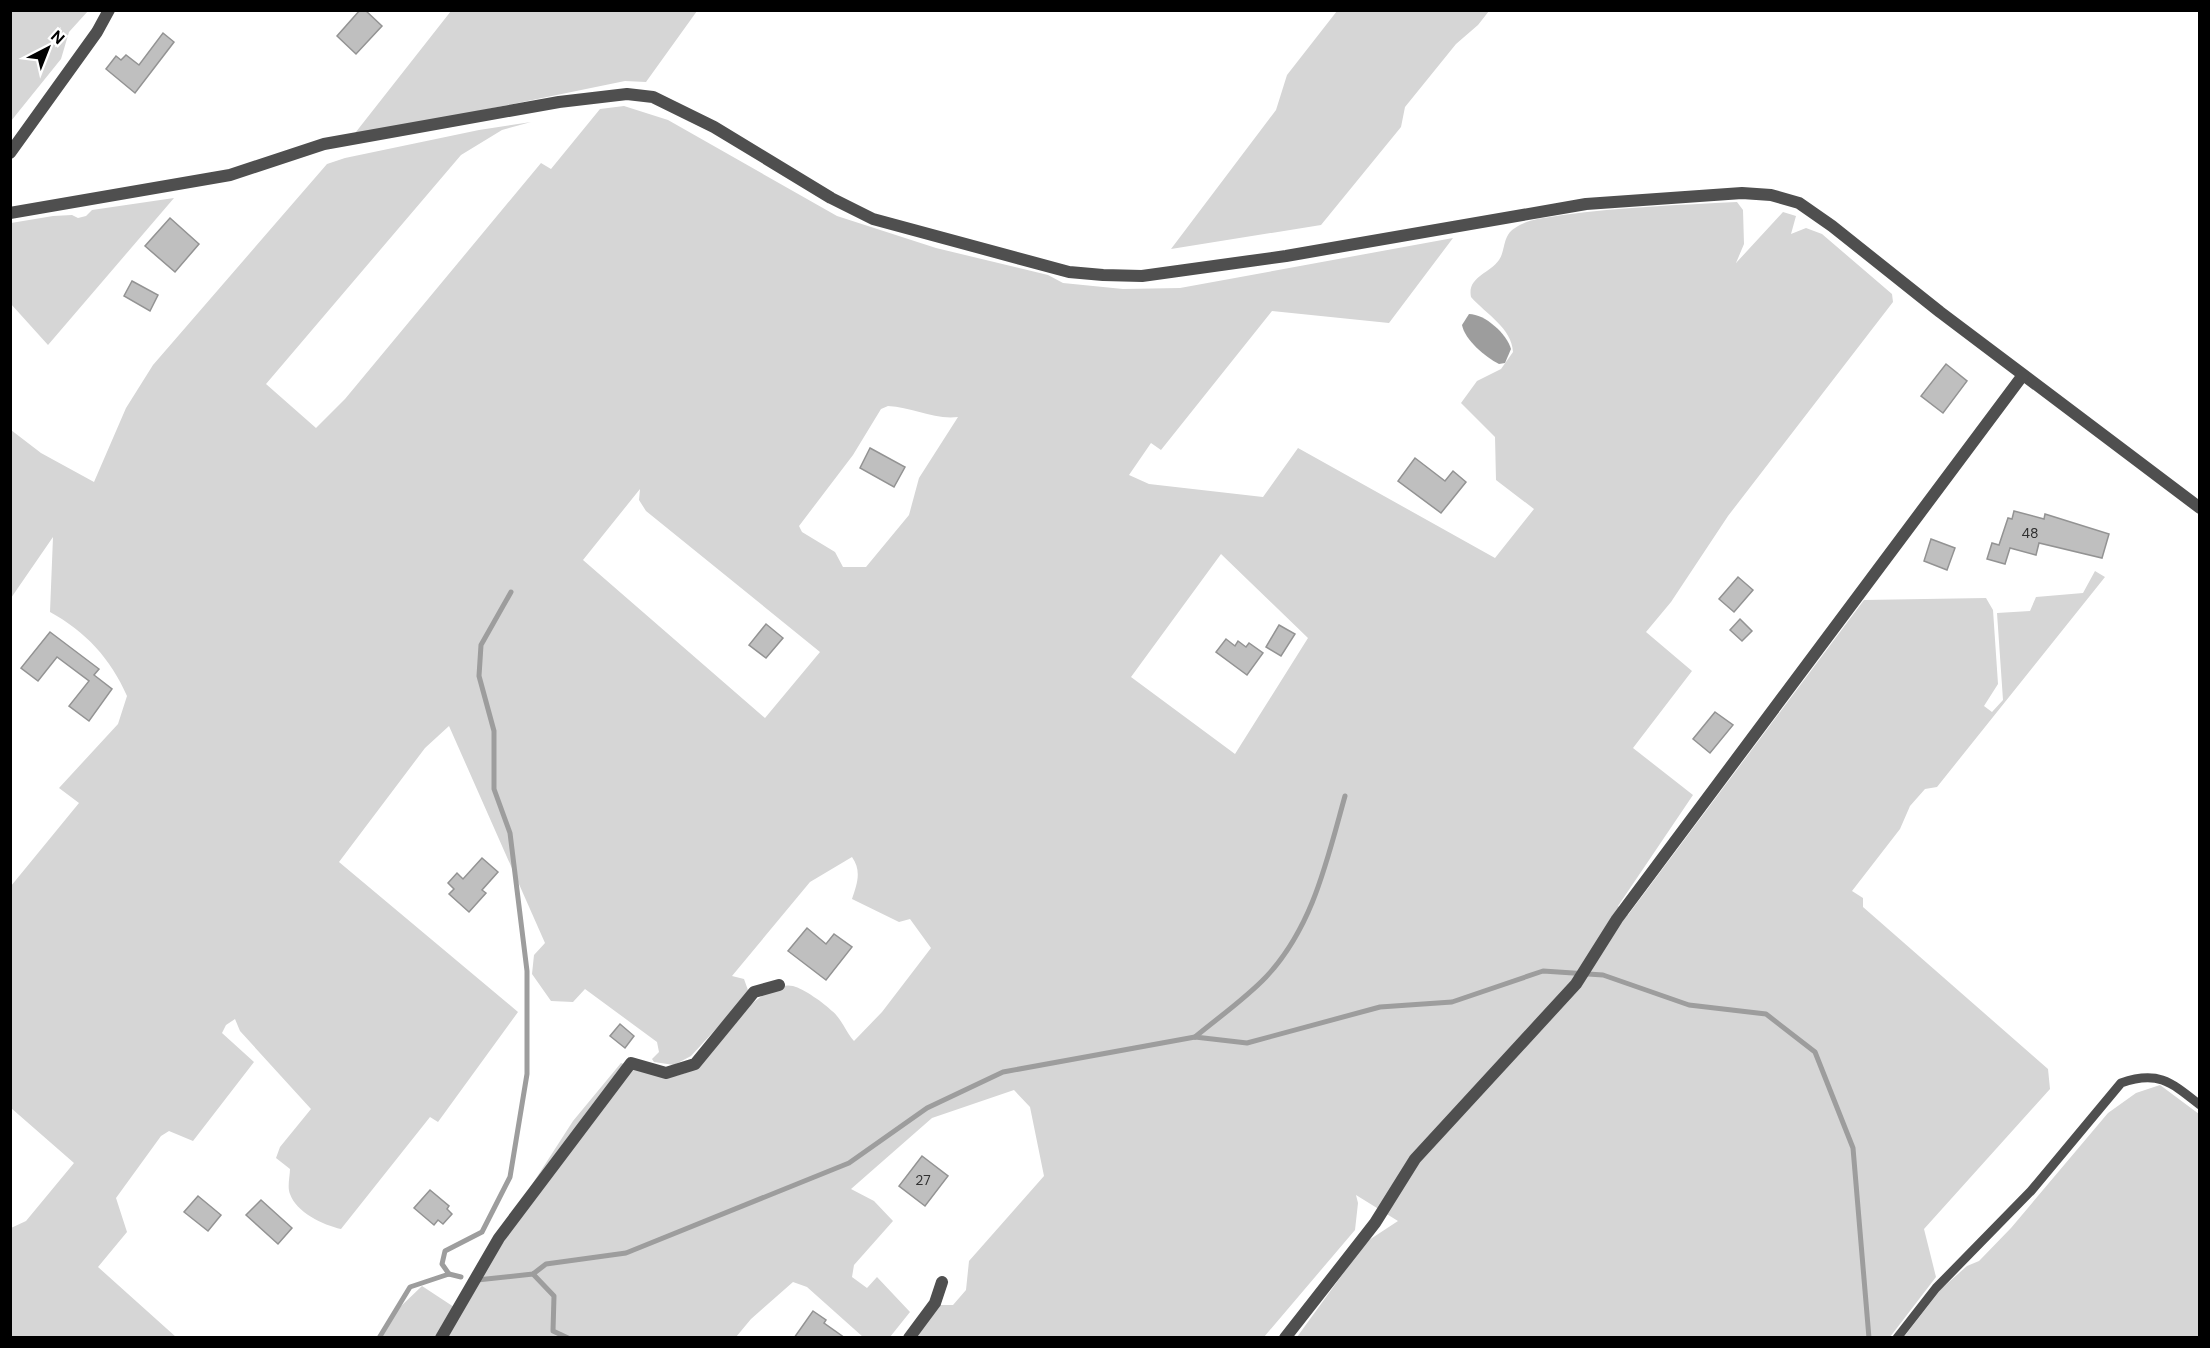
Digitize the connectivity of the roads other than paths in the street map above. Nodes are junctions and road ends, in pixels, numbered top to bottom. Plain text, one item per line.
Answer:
1 (109, 10) edge
2 (10, 153) edge
3 (10, 213) edge
4 (2023, 375) junction
5 (2199, 508) edge
6 (779, 985) dead end
7 (2199, 1106) edge
8 (942, 1282) dead end
9 (441, 1338) edge
10 (909, 1338) edge
11 (1285, 1338) edge
12 (1897, 1338) edge

1 - 2 street
3 - 4 street
4 - 5 street
4 - 11 street
6 - 9 street
7 - 12 lane
8 - 10 street

